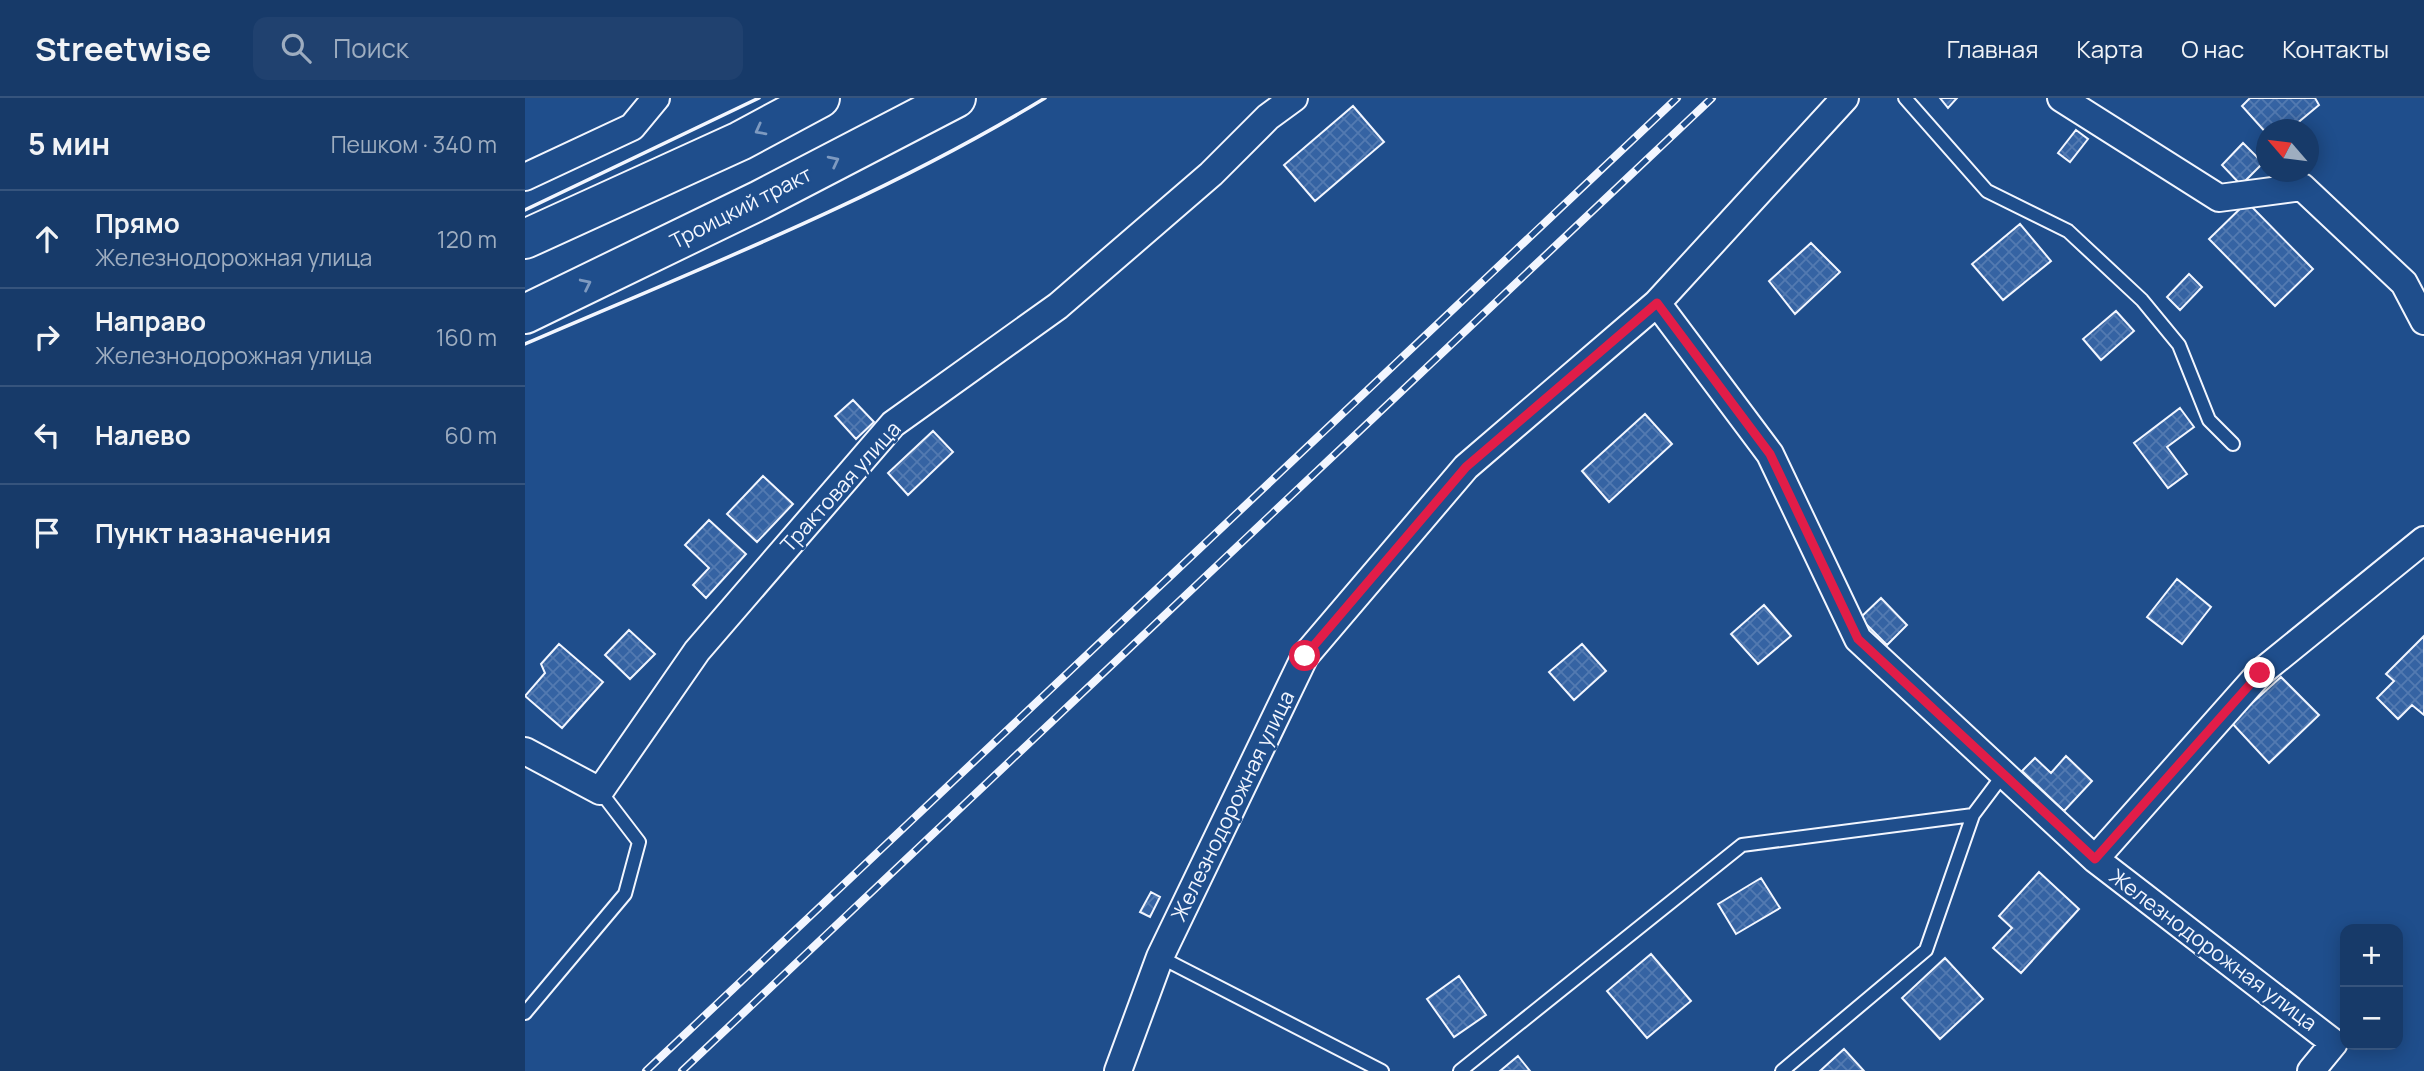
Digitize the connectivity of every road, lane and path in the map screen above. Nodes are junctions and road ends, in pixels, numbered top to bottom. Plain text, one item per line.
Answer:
1 (656, 98) edge
2 (820, 98) edge
3 (956, 98) edge
4 (1294, 98) edge
5 (1845, 98) edge
6 (1905, 98) edge
7 (2061, 98) edge
8 (525, 177) edge
9 (525, 239) edge
10 (1657, 303) junction
11 (525, 314) edge
12 (2424, 321) edge
13 (2233, 444) dead end
14 (2424, 540) edge
15 (525, 751) edge
16 (2003, 775) junction
17 (600, 791) junction
18 (1973, 816) junction
19 (2095, 859) junction
20 (1160, 957) junction
21 (525, 1013) edge
22 (1118, 1071) edge
23 (1383, 1071) edge
24 (1460, 1071) edge
25 (1782, 1071) edge
26 (2311, 1071) edge

1 - 8 street
2 -> 9 main road
11 -> 3 main road, Троицкий тракт
4 - 17 street, Трактовая улица
5 - 10 street, Железнодорожная улица
6 - 13 lane
7 - 12 street
10 - 16 street, Железнодорожная улица
10 - 20 street, Железнодорожная улица
14 - 19 street
15 - 17 street
16 - 18 lane
16 - 19 street, Железнодорожная улица
17 - 21 lane
18 - 24 lane
18 - 25 lane
19 - 26 street, Железнодорожная улица
20 - 22 street, Железнодорожная улица
20 - 23 lane

